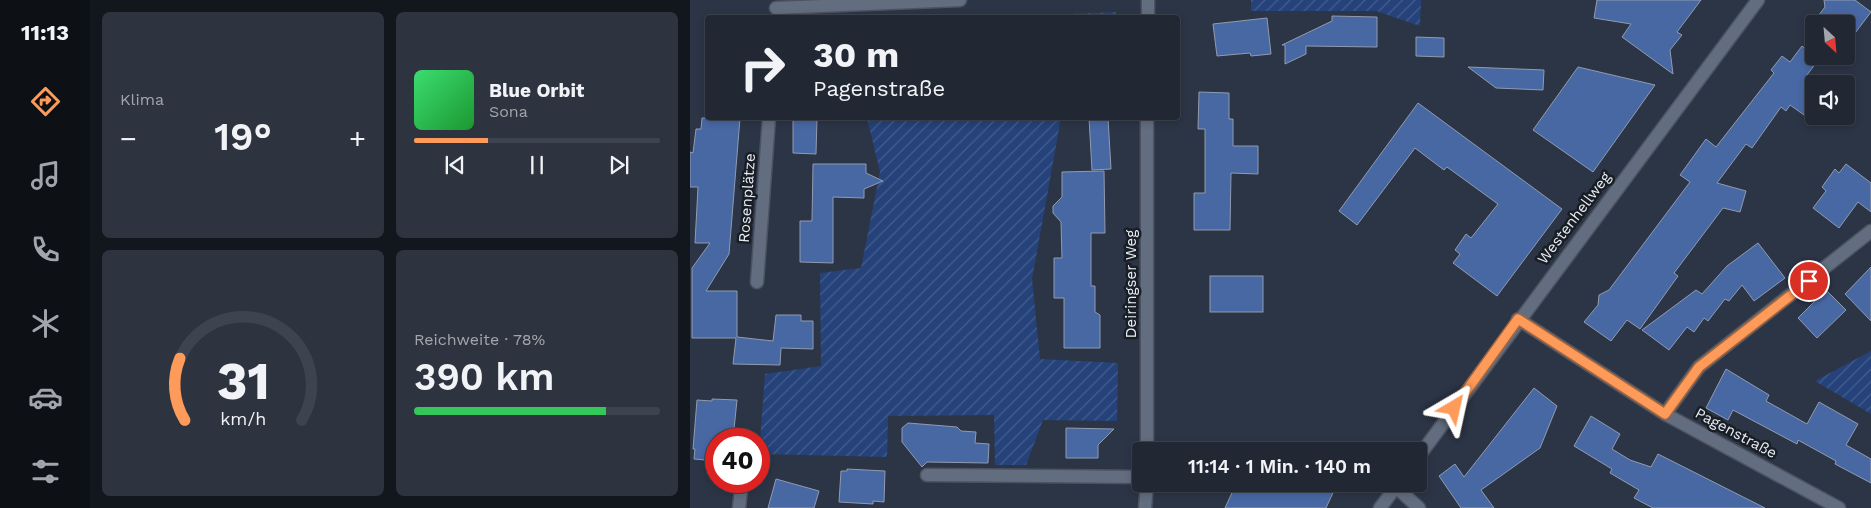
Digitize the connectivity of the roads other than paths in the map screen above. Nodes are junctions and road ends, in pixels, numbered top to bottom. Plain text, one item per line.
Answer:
1 (960, 0) edge
2 (1148, 0) edge
3 (1758, 0) edge
4 (776, 9) edge
5 (1148, 15) edge
6 (769, 120) edge
7 (1148, 120) edge
8 (1871, 231) edge
9 (757, 282) dead end
10 (1518, 319) junction
11 (1665, 414) junction
12 (1147, 442) edge
13 (1427, 445) edge
14 (927, 475) dead end
15 (1132, 477) edge
16 (1146, 492) edge
17 (1392, 492) edge
18 (1404, 492) edge
19 (741, 493) edge
20 (739, 508) edge
21 (1145, 508) edge
22 (1380, 508) edge
23 (1419, 508) edge
24 (1839, 508) edge

1 - 4 street
2 - 5 street
3 - 10 street, Westenhellweg
6 - 9 street, Rosenplätze
7 - 12 street, Deiringser Weg
8 - 11 street
10 - 11 street, Pagenstraße
10 - 13 street, Westenhellweg
11 - 24 street, Pagenstraße
14 - 15 street
16 - 21 street
17 - 22 street
18 - 23 street
19 - 20 street

